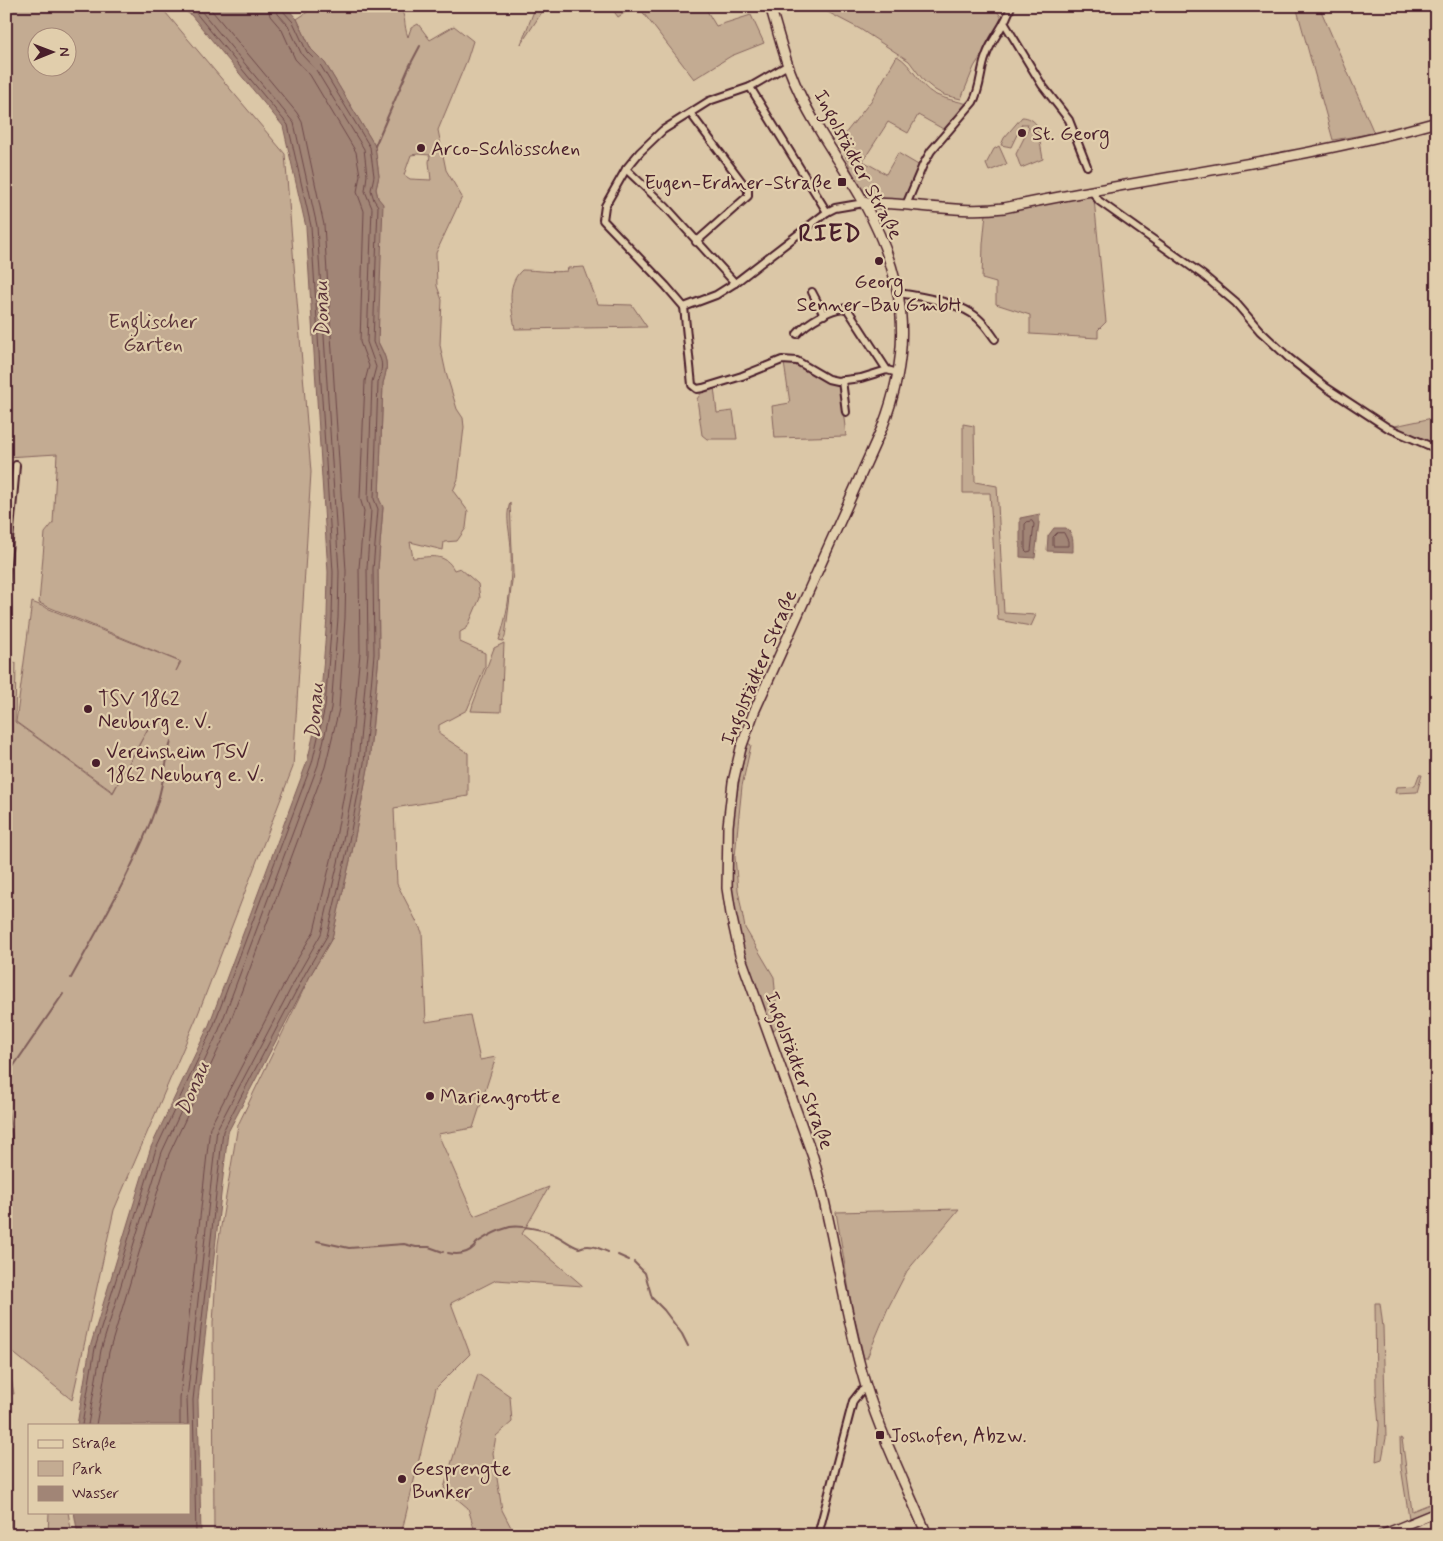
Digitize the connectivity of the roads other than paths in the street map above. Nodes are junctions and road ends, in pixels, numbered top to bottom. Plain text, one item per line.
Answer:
1 (770, 6) edge
2 (1011, 6) edge
3 (1005, 24) junction
4 (788, 65) junction
5 (750, 88) junction
6 (691, 114) junction
7 (1437, 122) edge
8 (1087, 166) dead end
9 (626, 170) junction
10 (1092, 190) junction
11 (864, 203) junction
12 (906, 205) junction
13 (827, 212) junction
14 (696, 242) junction
15 (736, 283) junction
16 (812, 292) dead end
17 (898, 294) junction
18 (684, 306) junction
19 (824, 315) junction
20 (796, 334) dead end
21 (995, 339) dead end
22 (887, 370) junction
23 (898, 373) junction
24 (842, 380) junction
25 (846, 412) dead end
26 (1437, 449) edge
27 (16, 465) dead end
28 (10, 502) edge
29 (6, 580) edge
30 (6, 625) edge
31 (7, 653) edge
32 (866, 1388) junction
33 (1437, 1512) edge
34 (818, 1535) edge
35 (927, 1535) edge
36 (1382, 1535) edge

1 - 4 main road, Ingolstädter Straße
2 - 3 street
3 - 8 street
3 - 12 street
4 - 5 street
4 - 11 main road, Ingolstädter Straße
5 - 6 street
5 - 13 street
6 - 9 street
6 - 14 street
7 - 10 main road
9 - 14 street
9 - 18 street
10 - 12 main road
10 - 26 street
11 - 12 main road
11 - 13 street
11 - 17 main road, Ingolstädter Straße
13 - 15 street
14 - 15 street
15 - 18 street
16 - 19 street
17 - 21 street
17 - 23 main road, Ingolstädter Straße
18 - 24 street
19 - 20 street
19 - 22 street
22 - 23 street
22 - 24 street
23 - 32 main road, Ingolstädter Straße
24 - 25 street
27 - 28 street
28 - 29 street
30 - 31 street
32 - 34 street
32 - 35 main road, Ingolstädter Straße
33 - 36 street

